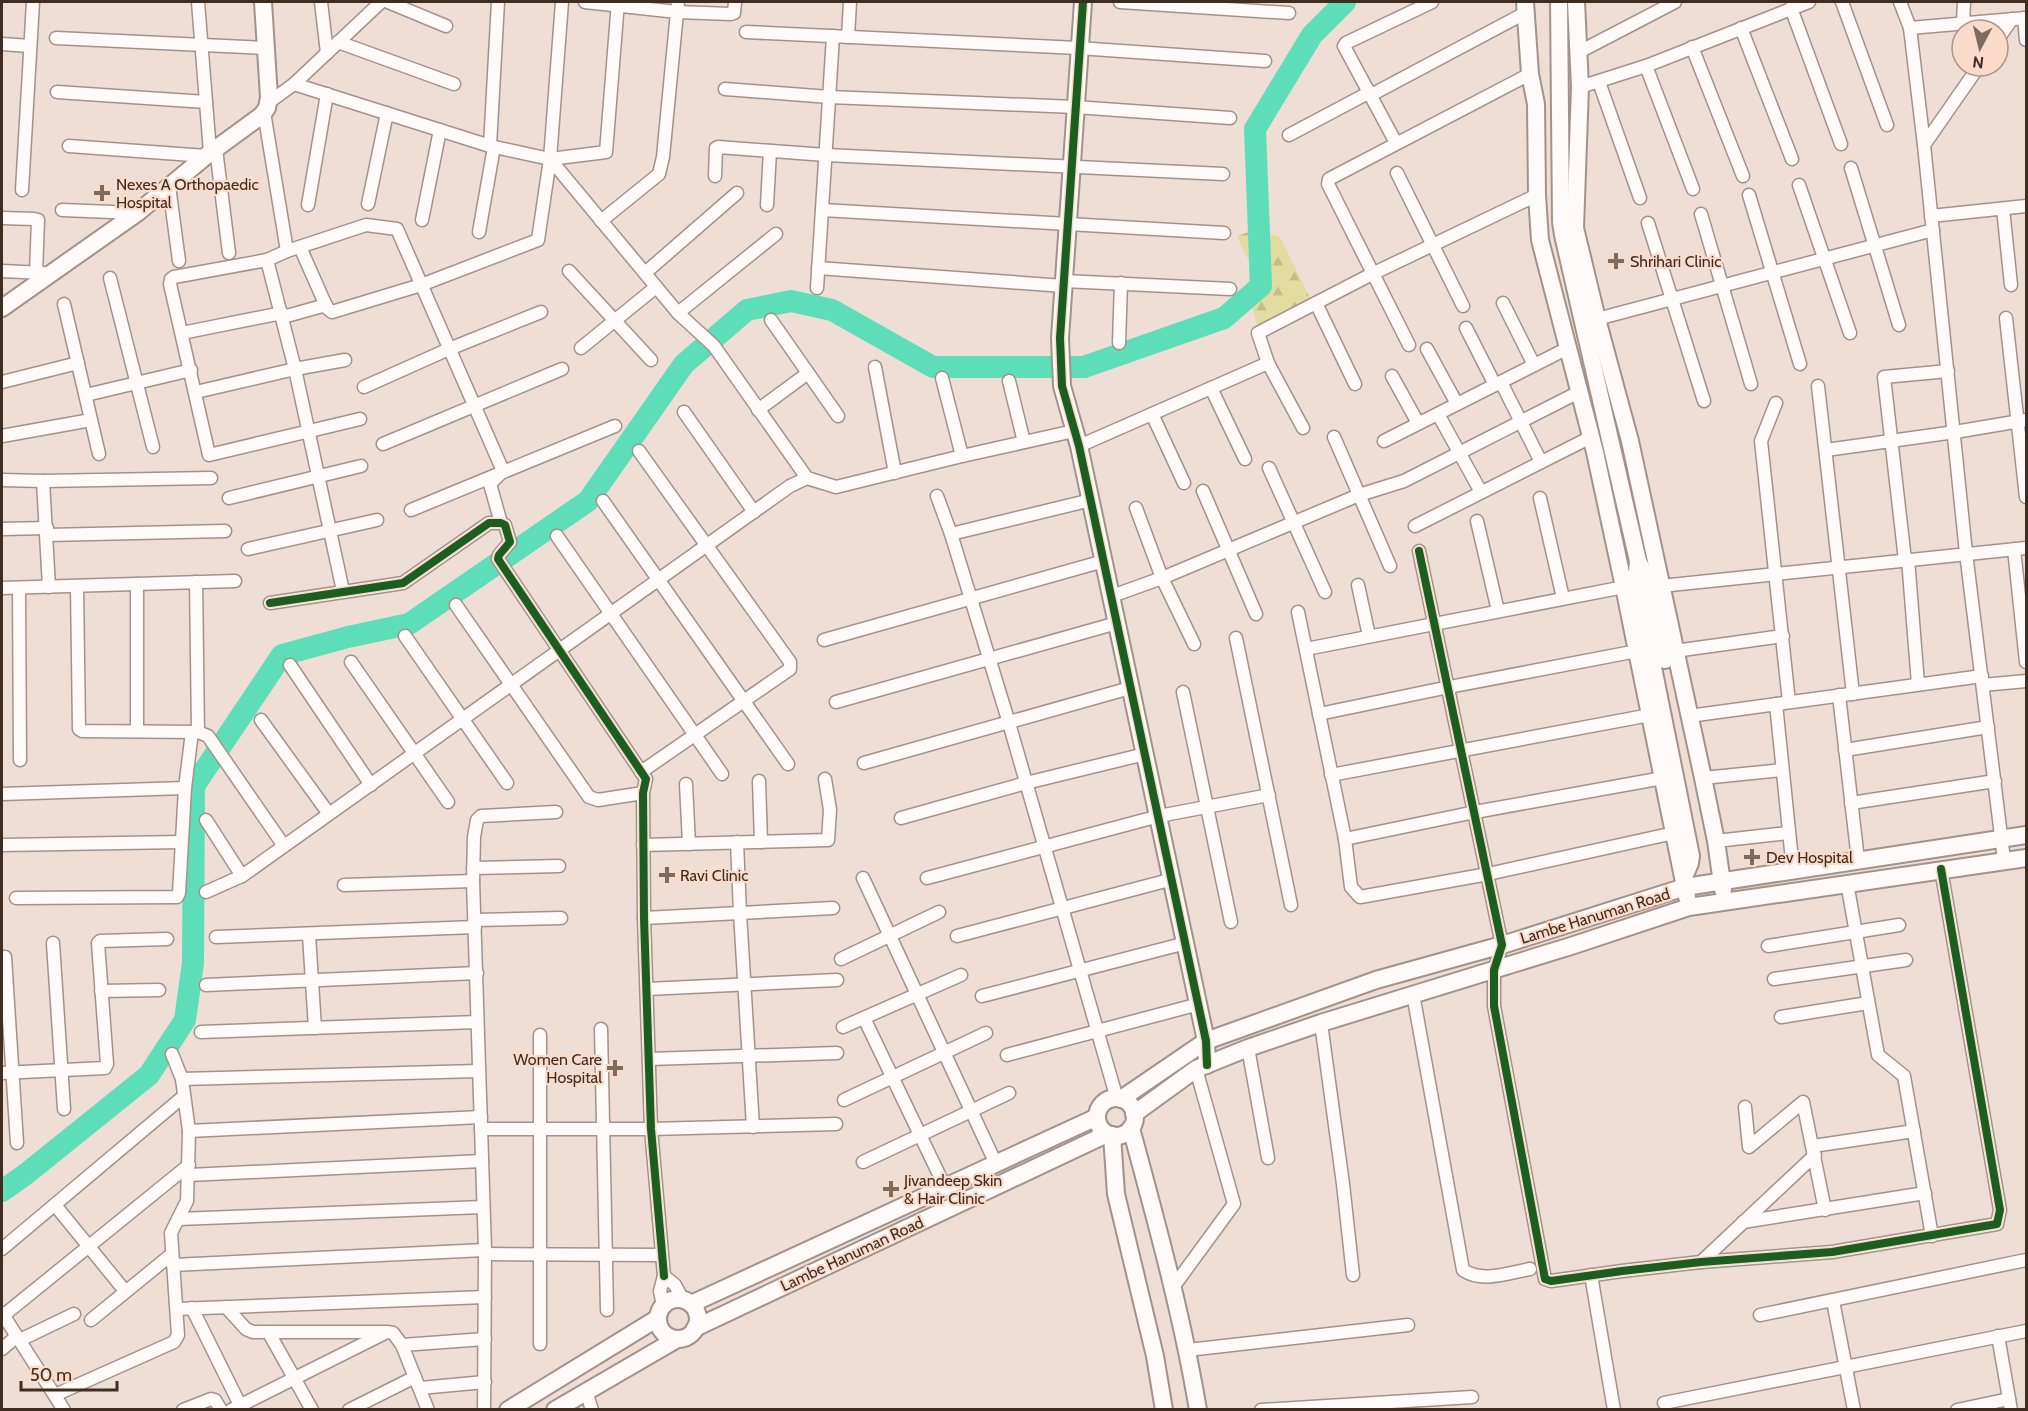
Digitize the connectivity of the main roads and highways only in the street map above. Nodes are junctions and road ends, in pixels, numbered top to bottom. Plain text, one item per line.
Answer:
1 (263, 2) edge
2 (1083, 2) edge
3 (1559, 2) edge
4 (1576, 2) edge
5 (1525, 7) edge
6 (1579, 95) junction
7 (1559, 103) junction
8 (1536, 104) junction
9 (2, 308) edge
10 (1638, 561) junction
11 (2026, 835) edge
12 (2026, 858) edge
13 (1720, 873) junction
14 (1684, 883) junction
15 (1724, 901) junction
16 (1689, 906) junction
17 (1206, 1041) junction
18 (1202, 1067) junction
19 (1119, 1099) junction
20 (1097, 1117) junction
21 (1132, 1121) junction
22 (1110, 1135) junction
23 (687, 1302) junction
24 (660, 1312) junction
25 (695, 1328) junction
26 (677, 1338) junction
27 (508, 1410) edge
28 (555, 1410) edge
29 (1164, 1410) edge
30 (1198, 1410) edge

1 - 9 main road
2 - 17 main road
3 - 7 main road
4 - 6 main road
5 - 8 main road
6 - 7 main road
6 - 13 main road
7 - 8 main road
7 - 10 main road
8 - 14 main road
10 - 13 main road
10 - 14 main road
11 - 13 main road, Lambe Hanuman Road
12 - 15 main road, Lambe Hanuman Road
13 - 14 main road, Lambe Hanuman Road
13 - 15 main road
14 - 16 main road
14 - 17 main road, Lambe Hanuman Road
15 - 16 main road, Lambe Hanuman Road
16 - 18 main road, Lambe Hanuman Road
17 - 18 main road
17 - 19 main road, Lambe Hanuman Road
18 - 21 main road, Lambe Hanuman Road
19 - 20 main road
19 - 21 main road
20 - 22 main road
20 - 23 main road, Lambe Hanuman Road
21 - 22 main road
21 - 30 main road
22 - 25 main road, Lambe Hanuman Road
22 - 29 main road
23 - 24 main road
23 - 25 main road
24 - 26 main road
24 - 27 main road
25 - 26 main road
26 - 28 main road

